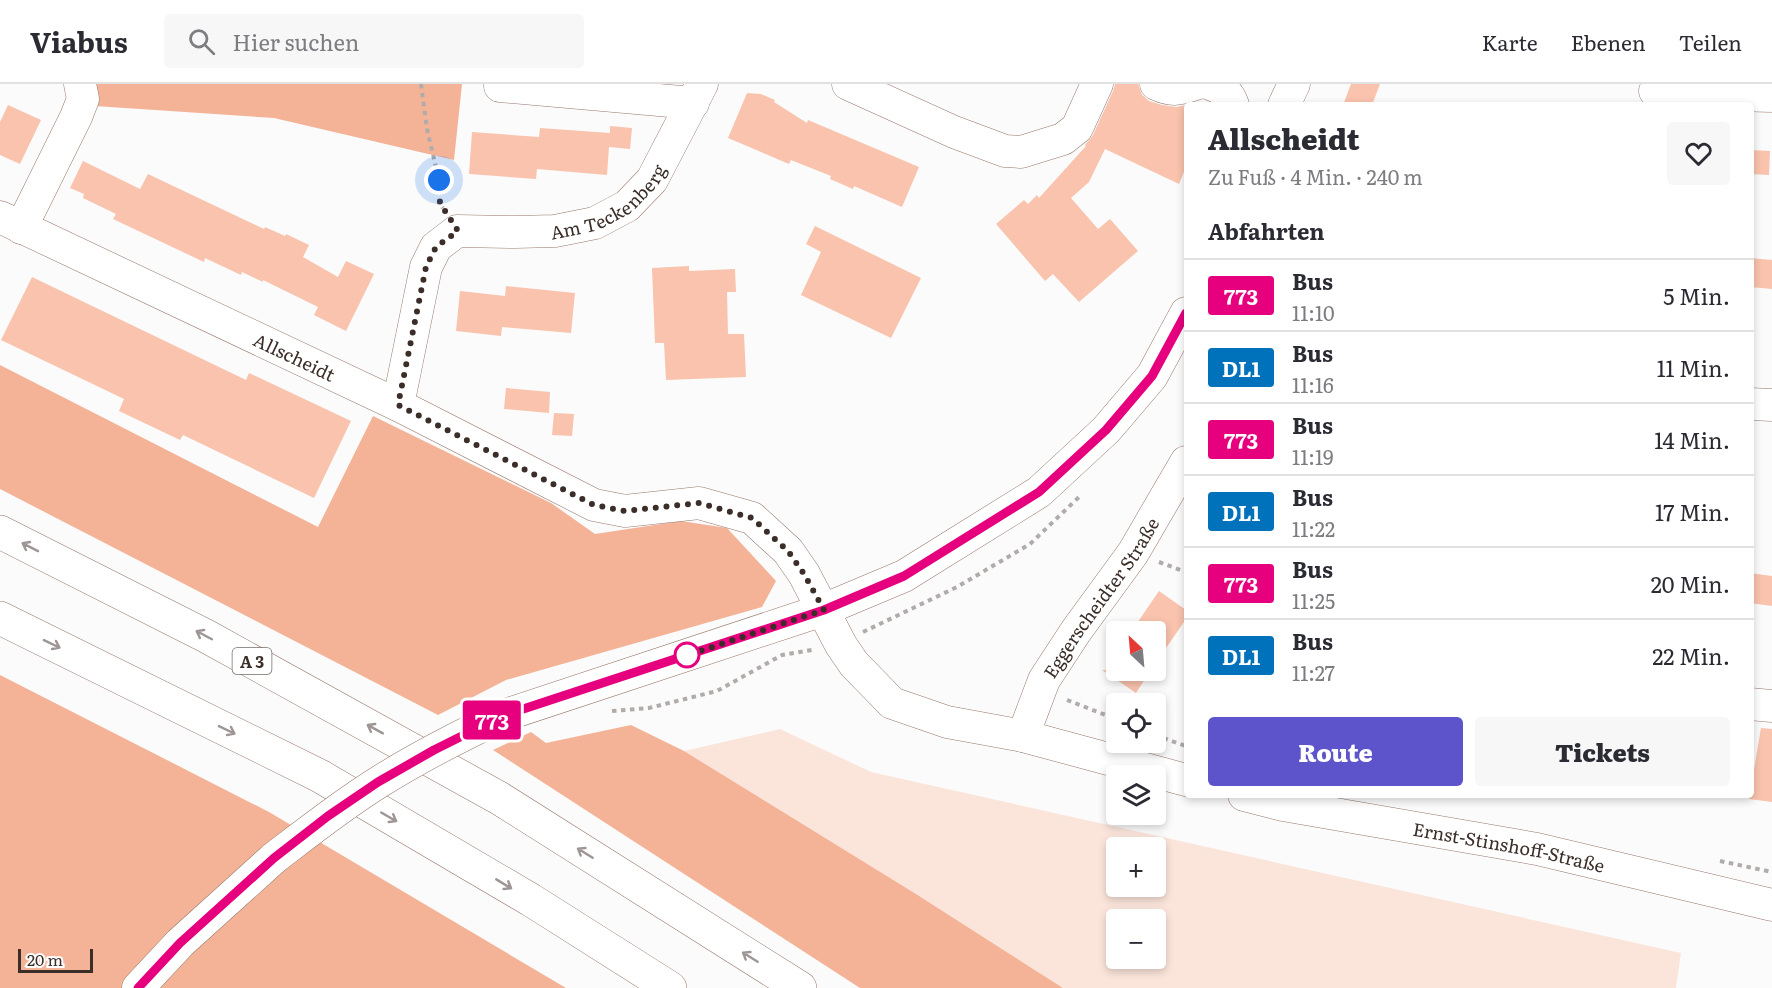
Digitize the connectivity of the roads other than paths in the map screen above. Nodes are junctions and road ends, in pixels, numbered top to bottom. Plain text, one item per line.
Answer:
1 (80, 84) edge
2 (848, 84) edge
3 (1097, 84) edge
4 (1156, 84) edge
5 (1196, 84) edge
6 (1210, 84) edge
7 (1294, 84) edge
8 (500, 86) dead end
9 (886, 91) edge
10 (1654, 91) dead end
11 (697, 93) edge
12 (1772, 96) edge
13 (1232, 102) edge
14 (1285, 102) edge
15 (11, 222) edge
16 (1184, 317) edge
17 (1754, 404) edge
18 (398, 405) junction
19 (1772, 405) edge
20 (1184, 465) edge
21 (0, 532) edge
22 (824, 610) junction
23 (0, 618) edge
24 (1754, 704) edge
25 (1772, 706) edge
26 (1028, 722) junction
27 (1184, 779) edge
28 (1256, 798) edge
29 (1772, 905) edge
30 (138, 988) edge
31 (670, 988) edge
32 (800, 988) edge

1 - 15 street
2 - 9 street
3 - 9 street
4 - 5 street
6 - 13 street
7 - 14 street
8 - 11 street
10 - 12 street
11 - 18 street, Am Teckenberg
15 - 18 street, Allscheidt
16 - 22 street
17 - 19 street
18 - 22 street, Allscheidt
20 - 26 street, Eggerscheidter Straße
32 -> 21 highway, A 3
22 - 26 street
22 - 30 street, bridge
23 -> 31 highway
24 - 25 street
26 - 27 street
28 - 29 street, Ernst-Stinshoff-Straße

